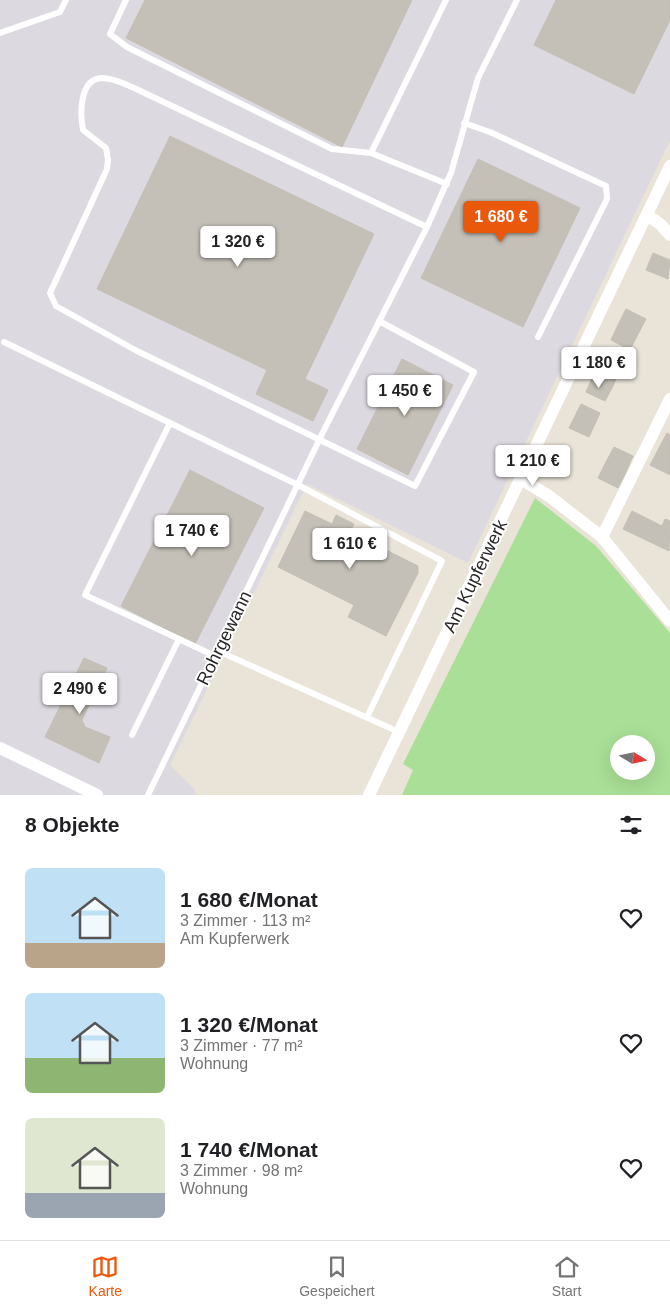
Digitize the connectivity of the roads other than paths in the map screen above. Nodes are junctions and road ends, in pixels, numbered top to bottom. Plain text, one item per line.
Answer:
1 (66, 0) edge
2 (126, 0) edge
3 (446, 0) edge
4 (517, 0) edge
5 (0, 33) edge
6 (464, 123) junction
7 (371, 153) junction
8 (670, 166) edge
9 (446, 184) junction
10 (647, 215) junction
11 (427, 228) junction
12 (670, 235) edge
13 (379, 321) junction
14 (538, 337) dead end
15 (4, 342) dead end
16 (670, 399) edge
17 (170, 423) junction
18 (319, 441) junction
19 (521, 479) junction
20 (298, 485) junction
21 (602, 537) junction
22 (670, 621) edge
23 (179, 639) junction
24 (216, 654) junction
25 (366, 717) junction
26 (399, 732) junction
27 (132, 735) dead end
28 (0, 748) edge
29 (97, 795) edge
30 (148, 795) edge
31 (369, 795) edge

1 - 5 lane
2 - 7 lane
3 - 7 lane
4 - 6 lane
6 - 9 lane
6 - 14 lane
7 - 9 lane
8 - 10 street, Am Kupferwerk
9 - 11 lane
10 - 12 street
10 - 19 street, Am Kupferwerk
11 - 13 lane
11 - 18 lane
13 - 18 lane
13 - 18 lane
15 - 17 lane
16 - 21 street
17 - 20 lane
17 - 23 lane
18 - 20 lane, Rohrgewann
19 - 21 street
19 - 26 street, Am Kupferwerk
20 - 24 lane, Rohrgewann
20 - 25 lane
21 - 22 street
23 - 24 lane
23 - 27 lane
24 - 25 lane
24 - 30 lane, Rohrgewann
25 - 26 lane
26 - 31 street, Am Kupferwerk
28 - 29 street

